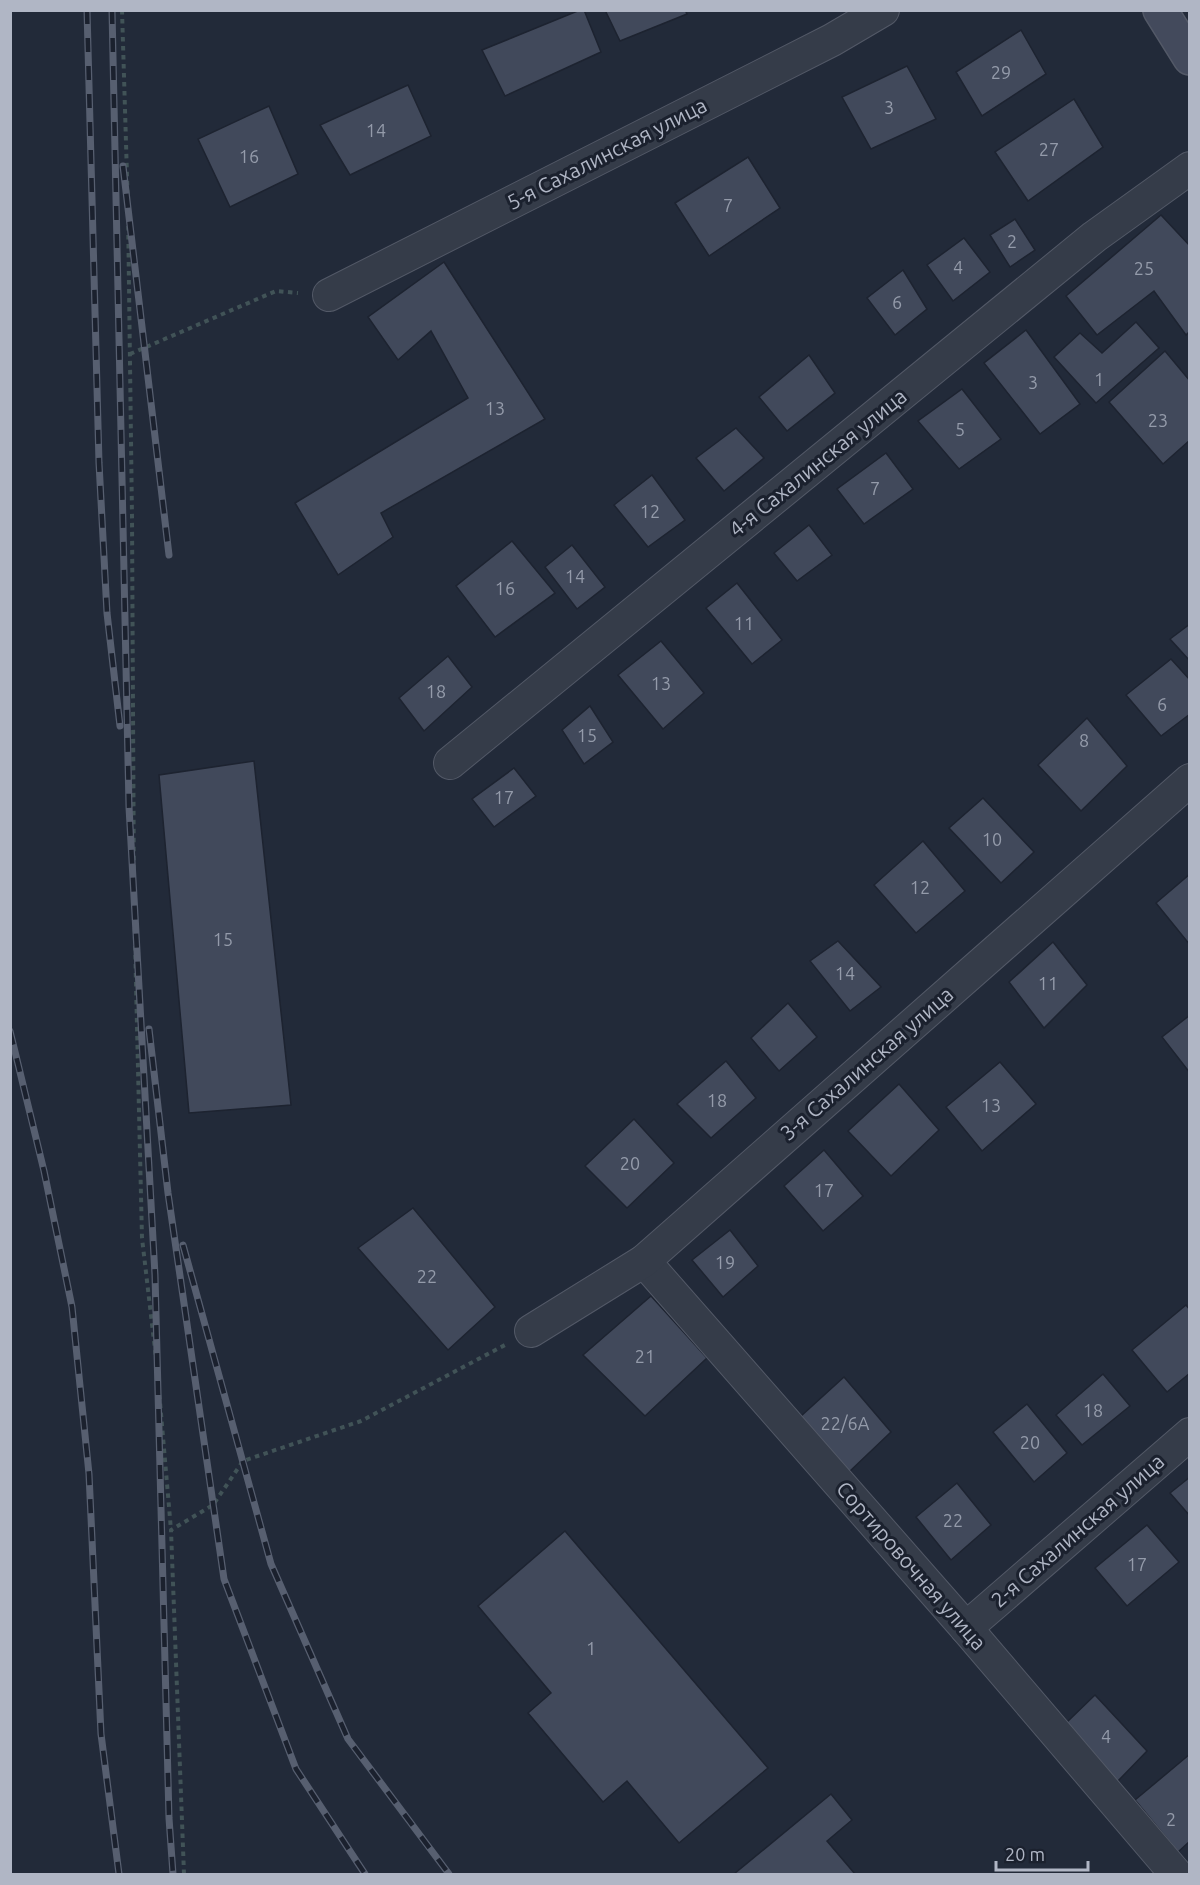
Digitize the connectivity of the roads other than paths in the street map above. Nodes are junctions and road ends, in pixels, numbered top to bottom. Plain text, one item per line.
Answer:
1 (883, 10) edge
2 (1160, 10) edge
3 (1190, 58) edge
4 (1190, 168) edge
5 (329, 295) road end
6 (450, 763) dead end
7 (1190, 780) edge
8 (644, 1261) junction
9 (531, 1331) road end
10 (1190, 1434) edge
11 (966, 1628) junction
12 (1176, 1875) edge

1 - 5 street, 5-я Сахалинская улица
2 - 3 main road
4 - 6 street, 4-я Сахалинская улица
7 - 8 street, 3-я Сахалинская улица
8 - 9 street, 3-я Сахалинская улица
8 - 11 street, Сортировочная улица
10 - 11 street, 2-я Сахалинская улица
11 - 12 street, Сортировочная улица

